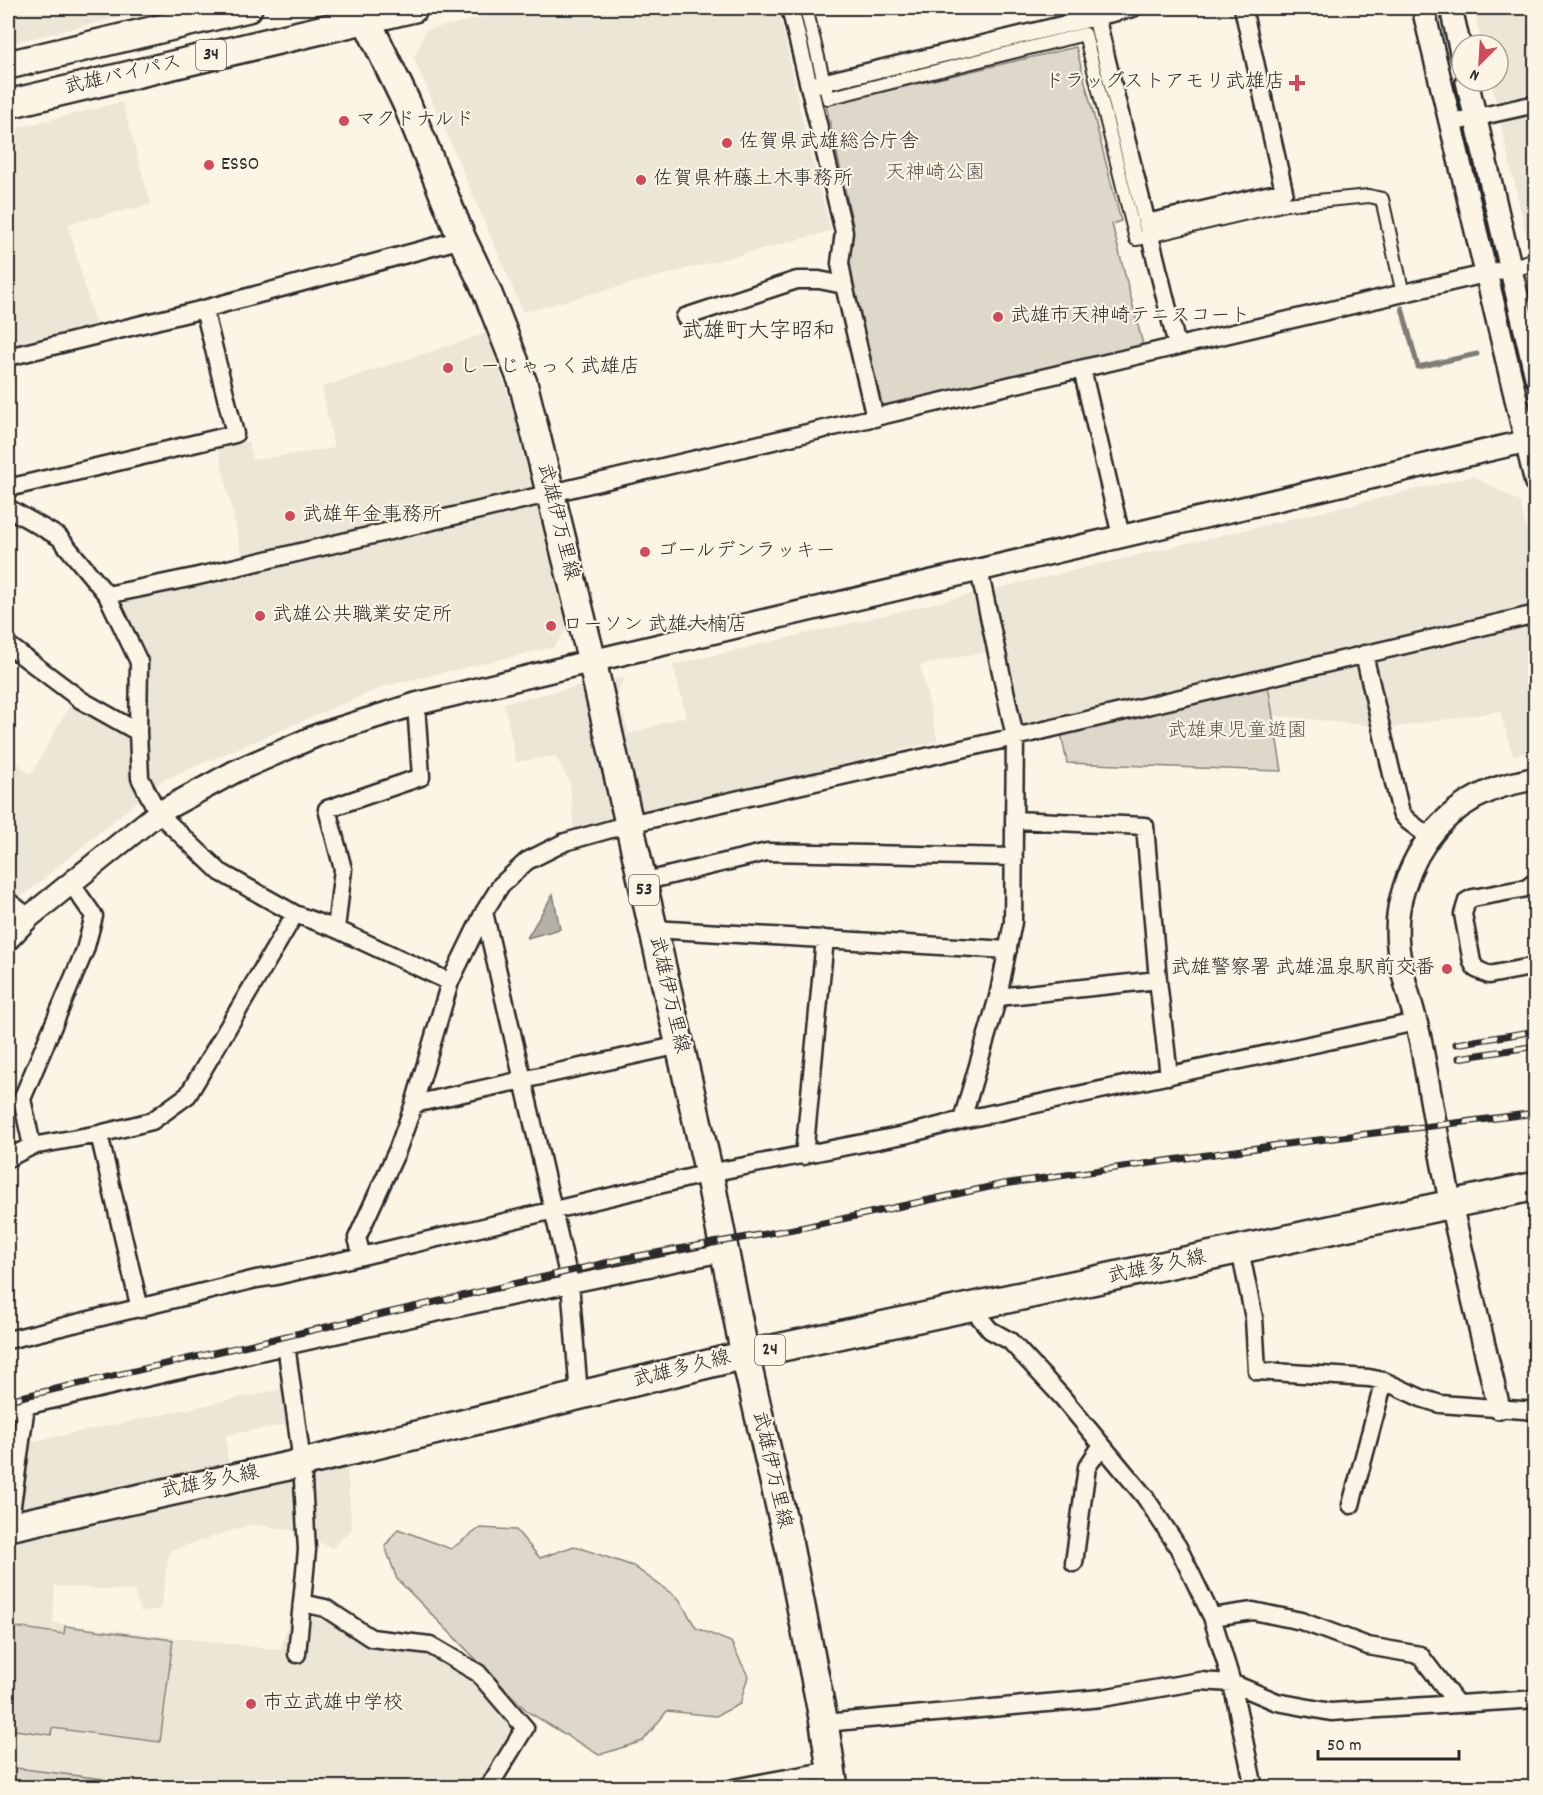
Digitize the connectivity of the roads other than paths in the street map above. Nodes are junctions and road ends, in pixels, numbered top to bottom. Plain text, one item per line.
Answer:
1 (248, 8) edge
2 (414, 8) edge
3 (790, 8) edge
4 (806, 8) edge
5 (1133, 8) edge
6 (1243, 8) edge
7 (1423, 8) edge
8 (1450, 8) edge
9 (1096, 16) junction
10 (366, 19) junction
11 (1456, 33) edge
12 (8, 65) edge
13 (822, 74) dead end
14 (809, 86) junction
15 (826, 90) dead end
16 (1470, 93) edge
17 (8, 104) edge
18 (1536, 104) edge
19 (1476, 117) junction
20 (1450, 123) junction
21 (1149, 232) junction
22 (462, 239) junction
23 (1536, 262) edge
24 (1510, 268) junction
25 (1486, 274) junction
26 (844, 285) junction
27 (1401, 285) dead end
28 (204, 309) junction
29 (685, 317) dead end
30 (1177, 346) junction
31 (8, 357) edge
32 (1082, 369) junction
33 (1536, 377) edge
34 (875, 418) junction
35 (1531, 441) edge
36 (1536, 483) edge
37 (8, 488) edge
38 (550, 492) junction
39 (8, 508) edge
40 (1121, 536) junction
41 (979, 570) junction
42 (107, 595) junction
43 (1536, 614) edge
44 (8, 645) edge
45 (1364, 654) junction
46 (592, 660) junction
47 (416, 704) junction
48 (138, 732) junction
49 (1015, 737) junction
50 (1536, 778) edge
51 (158, 813) junction
52 (1014, 820) junction
53 (629, 824) junction
54 (1428, 836) junction
55 (1014, 857) junction
56 (1536, 881) edge
57 (70, 882) junction
58 (642, 882) junction
59 (8, 901) edge
60 (484, 912) junction
61 (295, 914) junction
62 (28, 916) junction
63 (336, 928) junction
64 (653, 929) junction
65 (8, 939) edge
66 (825, 939) junction
67 (1008, 950) junction
68 (1536, 966) edge
69 (1158, 980) junction
70 (450, 982) junction
71 (998, 997) junction
72 (1416, 1022) junction
73 (680, 1045) junction
74 (1169, 1076) junction
75 (522, 1080) junction
76 (414, 1104) junction
77 (962, 1120) junction
78 (99, 1134) junction
79 (32, 1146) junction
80 (804, 1156) junction
81 (8, 1158) edge
82 (709, 1173) junction
83 (1536, 1186) edge
84 (1451, 1203) junction
85 (553, 1209) junction
86 (1240, 1250) junction
87 (724, 1252) junction
88 (362, 1256) junction
89 (570, 1283) junction
90 (971, 1307) junction
91 (140, 1309) junction
92 (8, 1340) edge
93 (286, 1344) junction
94 (745, 1355) junction
95 (1384, 1381) junction
96 (579, 1395) junction
97 (27, 1405) junction
98 (1499, 1408) junction
99 (8, 1410) edge
100 (1536, 1411) edge
101 (1102, 1445) junction
102 (302, 1463) junction
103 (1351, 1505) dead end
104 (8, 1527) edge
105 (1074, 1563) dead end
106 (302, 1603) junction
107 (1212, 1617) junction
108 (297, 1654) dead end
109 (1232, 1683) junction
110 (1536, 1699) edge
111 (1457, 1704) junction
112 (824, 1723) junction
113 (832, 1779) edge
114 (490, 1785) dead end
115 (733, 1788) edge
116 (1254, 1788) edge

1 - 12 main road, 武雄バイパス / 34
2 - 10 main road, 武雄バイパス / 34
3 - 14 street
4 - 13 street
5 - 9 street
6 - 21 street
7 - 20 street
8 - 11 street
9 - 14 street
9 - 21 street
10 - 17 main road, 武雄バイパス / 34
10 - 22 main road, 武雄伊万里線 / 53
14 - 26 street
15 - 21 street
16 - 19 street
18 - 19 street
19 - 20 street
19 - 24 street
20 - 25 street
21 - 27 street
21 - 30 street
22 - 28 street
22 - 38 main road, 武雄伊万里線 / 53
23 - 24 street
24 - 25 street
24 - 33 street
25 - 30 street
25 - 35 street
26 - 29 street
26 - 34 street
28 - 31 street
28 - 37 street
30 - 32 street
32 - 34 street
32 - 40 street
34 - 38 street
35 - 36 street
35 - 40 street
38 - 42 street
38 - 46 main road, 武雄伊万里線 / 53
39 - 42 street
40 - 41 street
41 - 46 street
41 - 49 street
42 - 48 street
43 - 45 street
44 - 48 street
45 - 49 street
45 - 54 street
46 - 47 street
46 - 53 main road, 武雄伊万里線 / 53
47 - 51 street
47 - 63 street
48 - 51 street
49 - 52 street
49 - 53 street
50 - 54 street
51 - 57 street
51 - 61 street
52 - 55 street
52 - 69 street
53 - 58 main road, 武雄伊万里線 / 53
53 - 60 street
54 - 72 street
55 - 58 street
55 - 67 street
56 - 68 street
57 - 62 street
57 - 79 street
58 - 64 main road, 武雄伊万里線 / 53
59 - 62 street
60 - 70 street
60 - 75 street
61 - 63 street
61 - 78 street
62 - 65 street
63 - 70 street
64 - 66 street
64 - 73 main road, 武雄伊万里線 / 53
66 - 67 street
66 - 80 street
67 - 71 street
69 - 71 street
69 - 74 street
70 - 76 street
71 - 77 street
72 - 74 street
72 - 84 street
73 - 75 street
73 - 82 main road, 武雄伊万里線 / 53
74 - 77 street
75 - 76 street
75 - 85 street
76 - 88 street
77 - 80 street
78 - 79 street
78 - 91 street
79 - 81 street
80 - 82 street
82 - 85 street
82 - 87 main road, 武雄伊万里線 / 53
83 - 84 main road, 武雄多久線 / 24
84 - 86 main road, 武雄多久線 / 24
84 - 98 street
85 - 88 street
85 - 89 street
86 - 90 main road, 武雄多久線 / 24
86 - 95 street
87 - 89 street
87 - 94 main road, 武雄伊万里線 / 53
88 - 91 street
89 - 93 street
89 - 96 street
90 - 94 main road, 武雄多久線 / 24
90 - 101 street
91 - 92 street
93 - 97 street
93 - 102 street
94 - 96 main road, 武雄多久線 / 24
94 - 112 main road, 武雄伊万里線 / 53
95 - 98 street
95 - 103 street
96 - 102 main road, 武雄多久線 / 24
97 - 99 street
97 - 104 street
98 - 100 street
101 - 105 street
101 - 107 street
102 - 104 main road, 武雄多久線 / 24
102 - 106 street
106 - 108 street
106 - 114 street
107 - 109 street
107 - 111 street
109 - 111 street
109 - 112 street
109 - 116 street
110 - 111 street
112 - 113 main road, 武雄伊万里線 / 53
113 - 115 street

